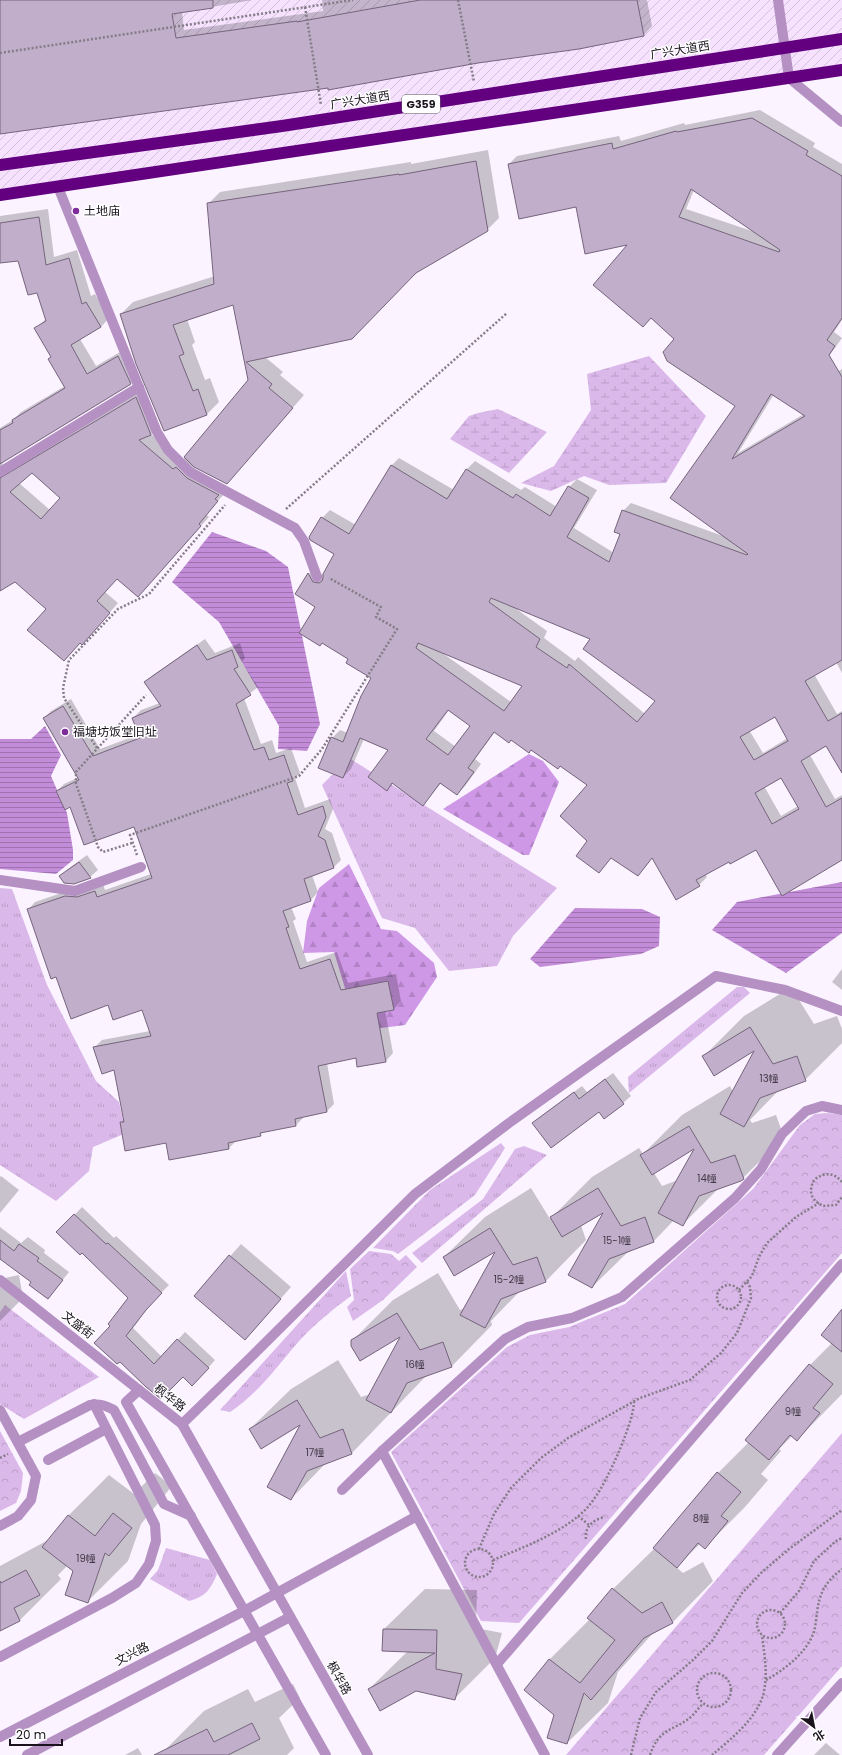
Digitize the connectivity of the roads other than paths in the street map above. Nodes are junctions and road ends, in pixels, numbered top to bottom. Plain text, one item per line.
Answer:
1 (778, 0) edge
2 (842, 39) edge
3 (784, 48) junction
4 (842, 70) edge
5 (789, 78) junction
6 (842, 122) edge
7 (0, 165) edge
8 (58, 187) junction
9 (0, 195) edge
10 (139, 387) junction
11 (0, 472) edge
12 (316, 574) road end
13 (141, 867) road end
14 (0, 880) edge
15 (842, 1011) edge
16 (842, 1110) edge
17 (842, 1264) edge
18 (0, 1280) edge
19 (139, 1390) junction
20 (94, 1404) junction
21 (0, 1410) edge
22 (182, 1424) junction
23 (106, 1429) junction
24 (18, 1442) junction
25 (382, 1451) junction
26 (48, 1460) dead end
27 (342, 1490) dead end
28 (191, 1516) junction
29 (417, 1516) junction
30 (0, 1526) edge
31 (276, 1593) junction
32 (244, 1610) junction
33 (290, 1617) junction
34 (258, 1634) junction
35 (0, 1657) edge
36 (497, 1664) junction
37 (842, 1683) edge
38 (0, 1737) edge
39 (27, 1755) edge
40 (326, 1755) edge
41 (368, 1755) edge
42 (545, 1755) edge
43 (778, 1755) edge

1 - 3 street
2 - 3 highway, 广兴大道西 / G359
3 - 5 street
3 - 7 highway, 广兴大道西 / G359
4 - 5 highway, G359
5 - 6 street
5 - 8 highway, G359
8 - 9 highway, G359
8 - 10 street
10 - 11 street
10 - 12 street
13 - 14 street
15 - 22 street
16 - 25 street
17 - 36 street
18 - 19 street, 文盛街
19 - 22 street, 枫华路
19 - 28 street, 枫华路
20 - 23 street
20 - 24 street
20 - 28 street
21 - 24 street
22 - 31 street, 枫华路
23 - 26 street
23 - 35 street
24 - 30 street
25 - 27 street
25 - 29 street
28 - 32 street, 枫华路
29 - 31 street, 文兴路
29 - 36 street
31 - 32 street, 文兴路
31 - 33 street, 枫华路
32 - 34 street, 枫华路
32 - 38 street, 文兴路
33 - 34 street
33 - 41 street, 枫华路
34 - 39 street
34 - 40 street, 枫华路
36 - 42 street
37 - 43 street

